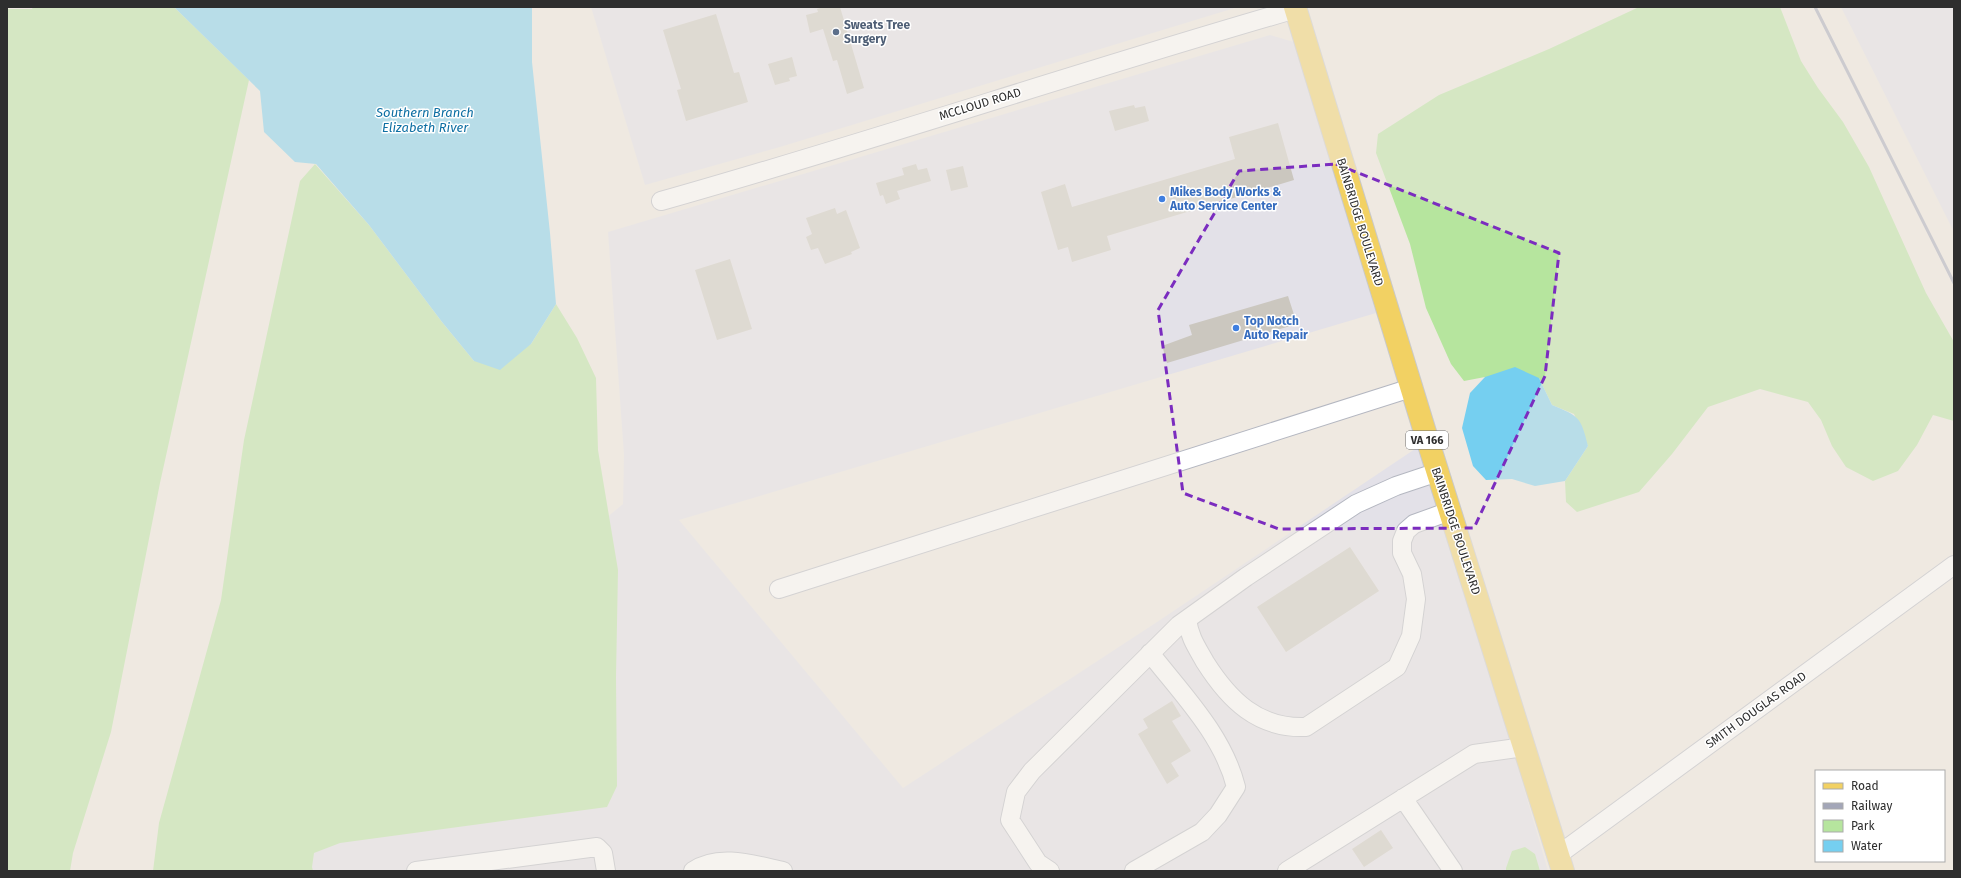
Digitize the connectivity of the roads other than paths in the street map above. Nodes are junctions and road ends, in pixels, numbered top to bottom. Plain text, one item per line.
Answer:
1 (1297, 8) edge
2 (661, 201) dead end
3 (1411, 388) junction
4 (1438, 472) junction
5 (1450, 511) junction
6 (1954, 566) edge
7 (779, 589) dead end
8 (1187, 620) junction
9 (1150, 653) junction
10 (1524, 747) junction
11 (1403, 798) junction
12 (1561, 863) edge
13 (416, 871) edge
14 (606, 871) edge
15 (693, 871) edge
16 (783, 871) edge
17 (1050, 871) edge
18 (1134, 871) edge
19 (1287, 871) edge
20 (1453, 871) edge

1 - 2 street, MCCLOUD ROAD
1 - 3 main road, BAINBRIDGE BOULEVARD / VA 166
3 - 4 main road, BAINBRIDGE BOULEVARD / VA 166
3 - 7 street
4 - 5 main road, BAINBRIDGE BOULEVARD / VA 166
4 - 8 street
5 - 8 street
5 - 10 main road, BAINBRIDGE BOULEVARD / VA 166
6 - 12 street, SMITH DOUGLAS ROAD
8 - 9 street
9 - 17 street
9 - 18 street
10 - 11 street
10 - 12 main road, BAINBRIDGE BOULEVARD / VA 166
11 - 19 street
11 - 20 street
13 - 14 street
15 - 16 street

